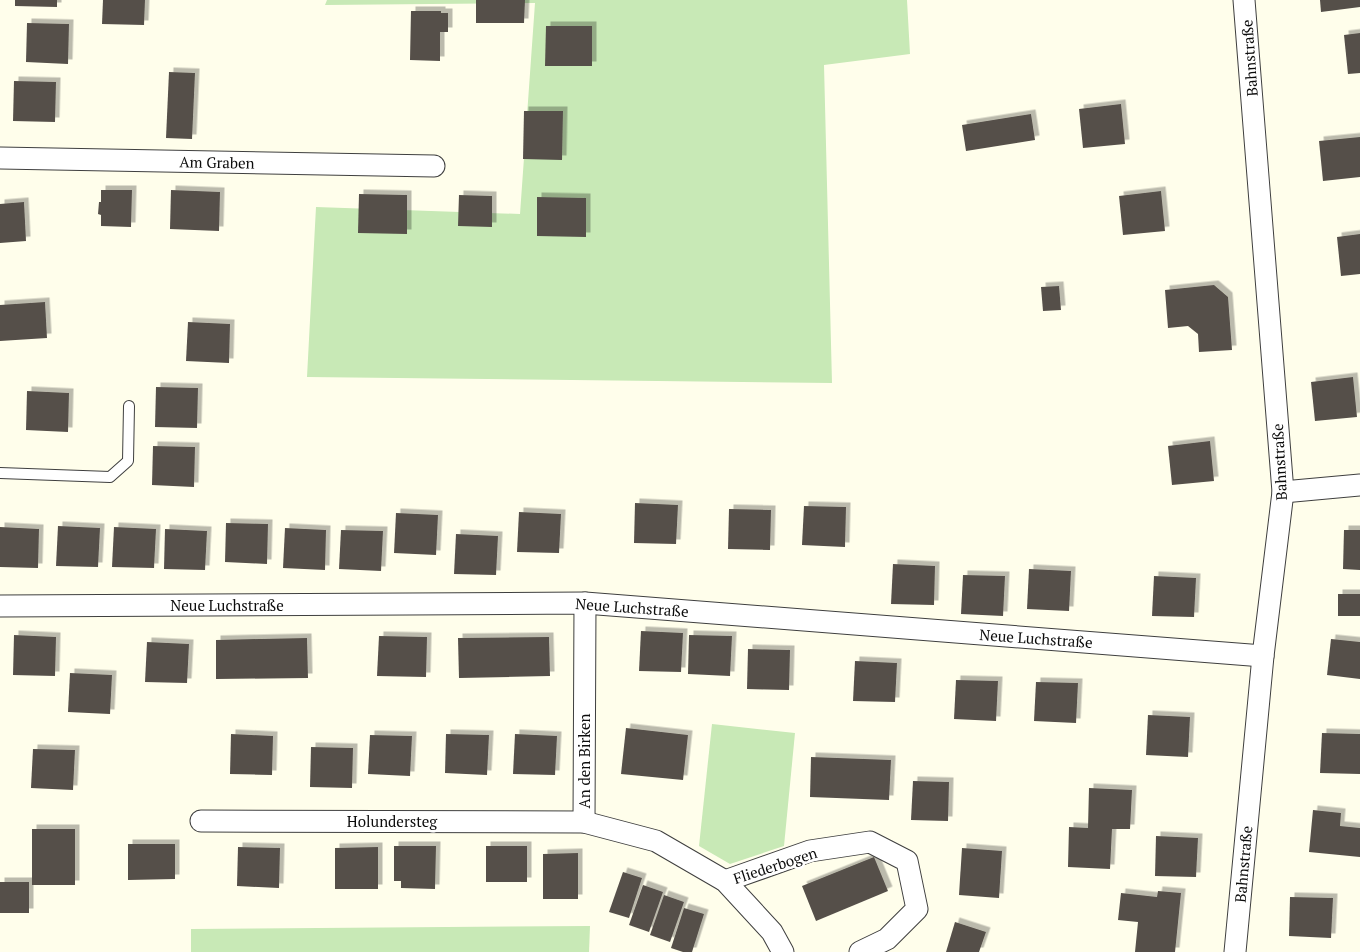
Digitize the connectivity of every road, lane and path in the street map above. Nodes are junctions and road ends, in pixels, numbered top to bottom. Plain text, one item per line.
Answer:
1 (1244, 0) edge
2 (0, 158) edge
3 (434, 166) dead end
4 (129, 406) dead end
5 (0, 473) edge
6 (1360, 485) edge
7 (1283, 492) junction
8 (585, 603) junction
9 (0, 606) edge
10 (1263, 656) junction
11 (200, 821) dead end
12 (584, 822) junction
13 (725, 880) junction
14 (783, 952) edge
15 (860, 952) edge
16 (1235, 952) edge

1 - 7 street, Bahnstraße
2 - 3 street, Am Graben
4 - 5 lane
6 - 7 street
7 - 10 street, Bahnstraße
8 - 9 street, Neue Luchstraße
8 - 10 street, Neue Luchstraße
8 - 12 street, An den Birken
10 - 16 street, Bahnstraße
11 - 12 street, Holundersteg
12 - 13 street, An den Birken
13 - 14 street, An den Birken
13 - 15 street, Fliederbogen

